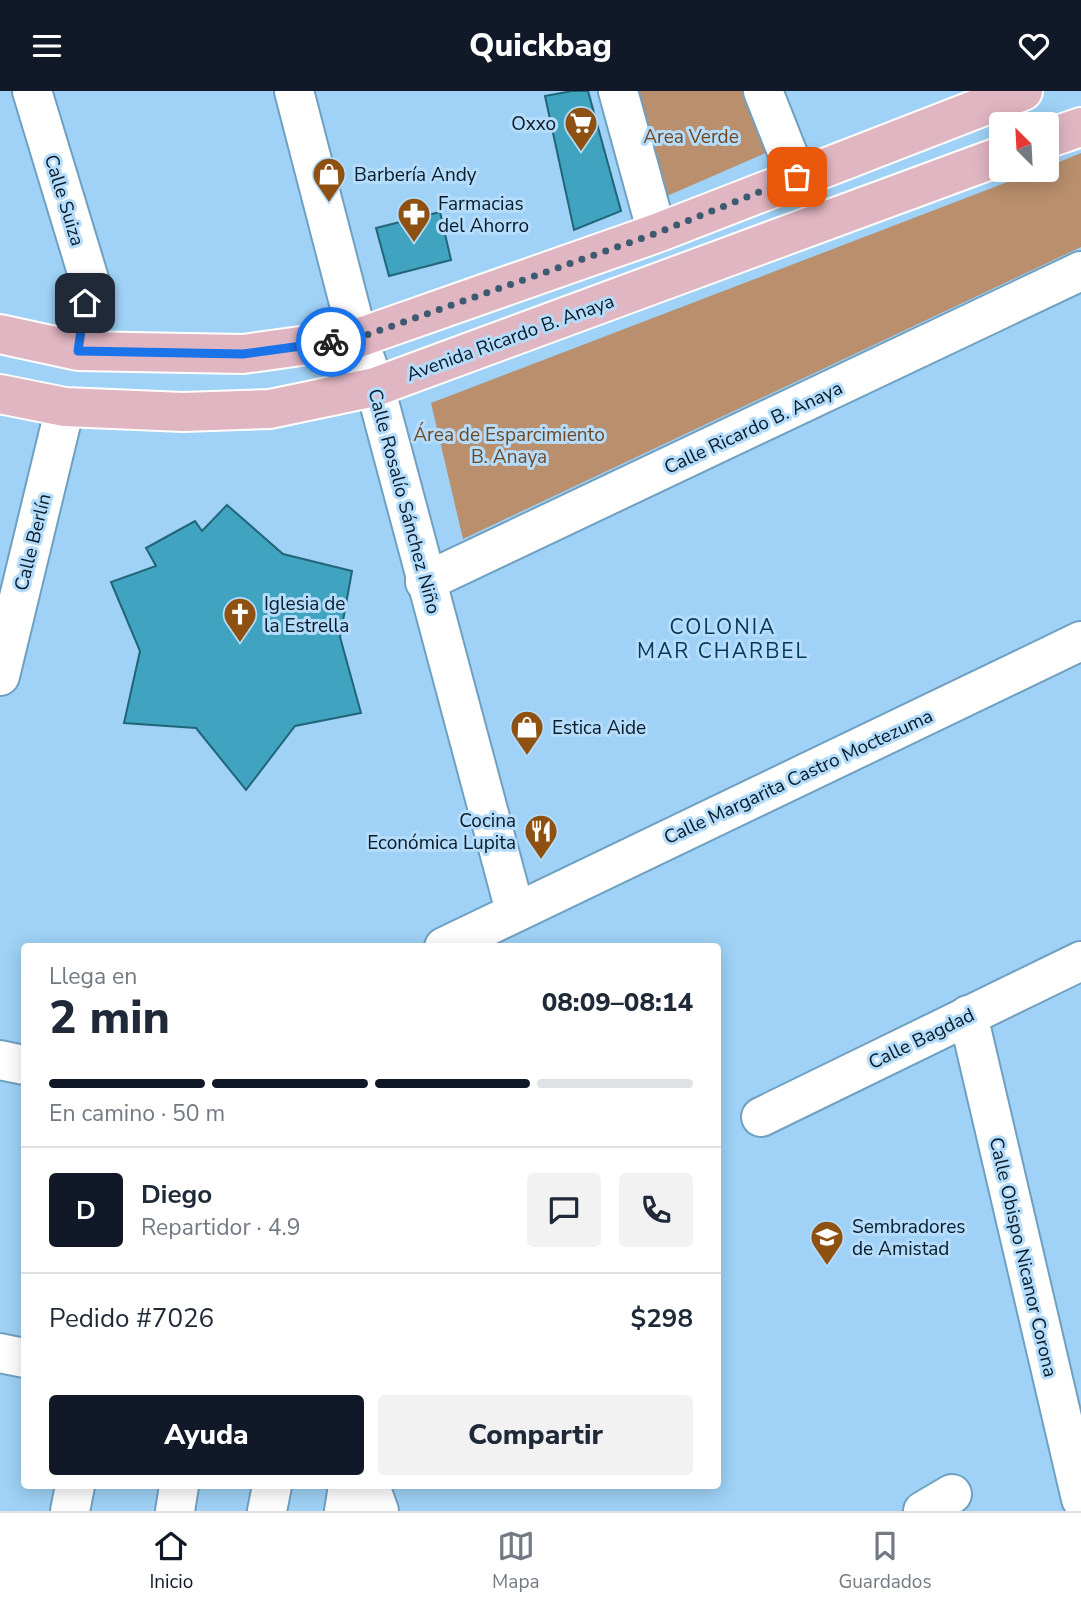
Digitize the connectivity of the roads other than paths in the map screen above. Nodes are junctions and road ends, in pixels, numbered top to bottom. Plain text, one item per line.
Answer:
1 (32, 91) edge
2 (294, 91) edge
3 (618, 91) edge
4 (763, 91) edge
5 (1023, 91) edge
6 (1081, 127) edge
7 (1059, 135) edge
8 (989, 160) edge
9 (797, 177) junction
10 (657, 233) junction
11 (1081, 271) edge
12 (0, 334) edge
13 (358, 338) junction
14 (78, 351) junction
15 (375, 387) junction
16 (0, 394) edge
17 (65, 407) junction
18 (425, 582) junction
19 (1081, 641) edge
20 (0, 676) edge
21 (514, 911) junction
22 (452, 943) edge
23 (1081, 961) edge
24 (968, 1014) junction
25 (0, 1060) edge
26 (21, 1064) edge
27 (761, 1117) dead end
28 (0, 1353) edge
29 (21, 1357) edge
30 (74, 1489) edge
31 (179, 1489) edge
32 (271, 1489) edge
33 (348, 1489) edge
34 (371, 1489) edge
35 (1081, 1499) edge
36 (70, 1511) edge
37 (175, 1511) edge
38 (267, 1511) edge
39 (344, 1511) edge
40 (379, 1511) edge

1 - 14 street, Calle Suiza
2 - 13 street, Calle Rosalío Sánchez Niño
3 - 10 street
4 - 9 street
5 - 9 main road
6 - 7 main road
8 - 15 main road, Avenida Ricardo B. Anaya
9 - 10 main road
10 - 13 main road
11 - 18 street, Calle Ricardo B. Anaya
12 - 14 main road
13 - 14 main road
13 - 15 street, Calle Rosalío Sánchez Niño
15 - 17 main road, Avenida Ricardo B. Anaya
15 - 18 street, Calle Rosalío Sánchez Niño
16 - 17 main road, Avenida Ricardo B. Anaya
17 - 20 street, Calle Berlín
18 - 21 street, Calle Rosalío Sánchez Niño
19 - 21 street, Calle Margarita Castro Moctezuma
21 - 22 street, Calle Margarita Castro Moctezuma
23 - 24 street, Calle Bagdad
24 - 27 street, Calle Bagdad
24 - 35 street, Calle Obispo Nicanor Corona
25 - 26 street
28 - 29 street
30 - 36 street
31 - 37 street
32 - 38 street
33 - 39 street
34 - 40 street

